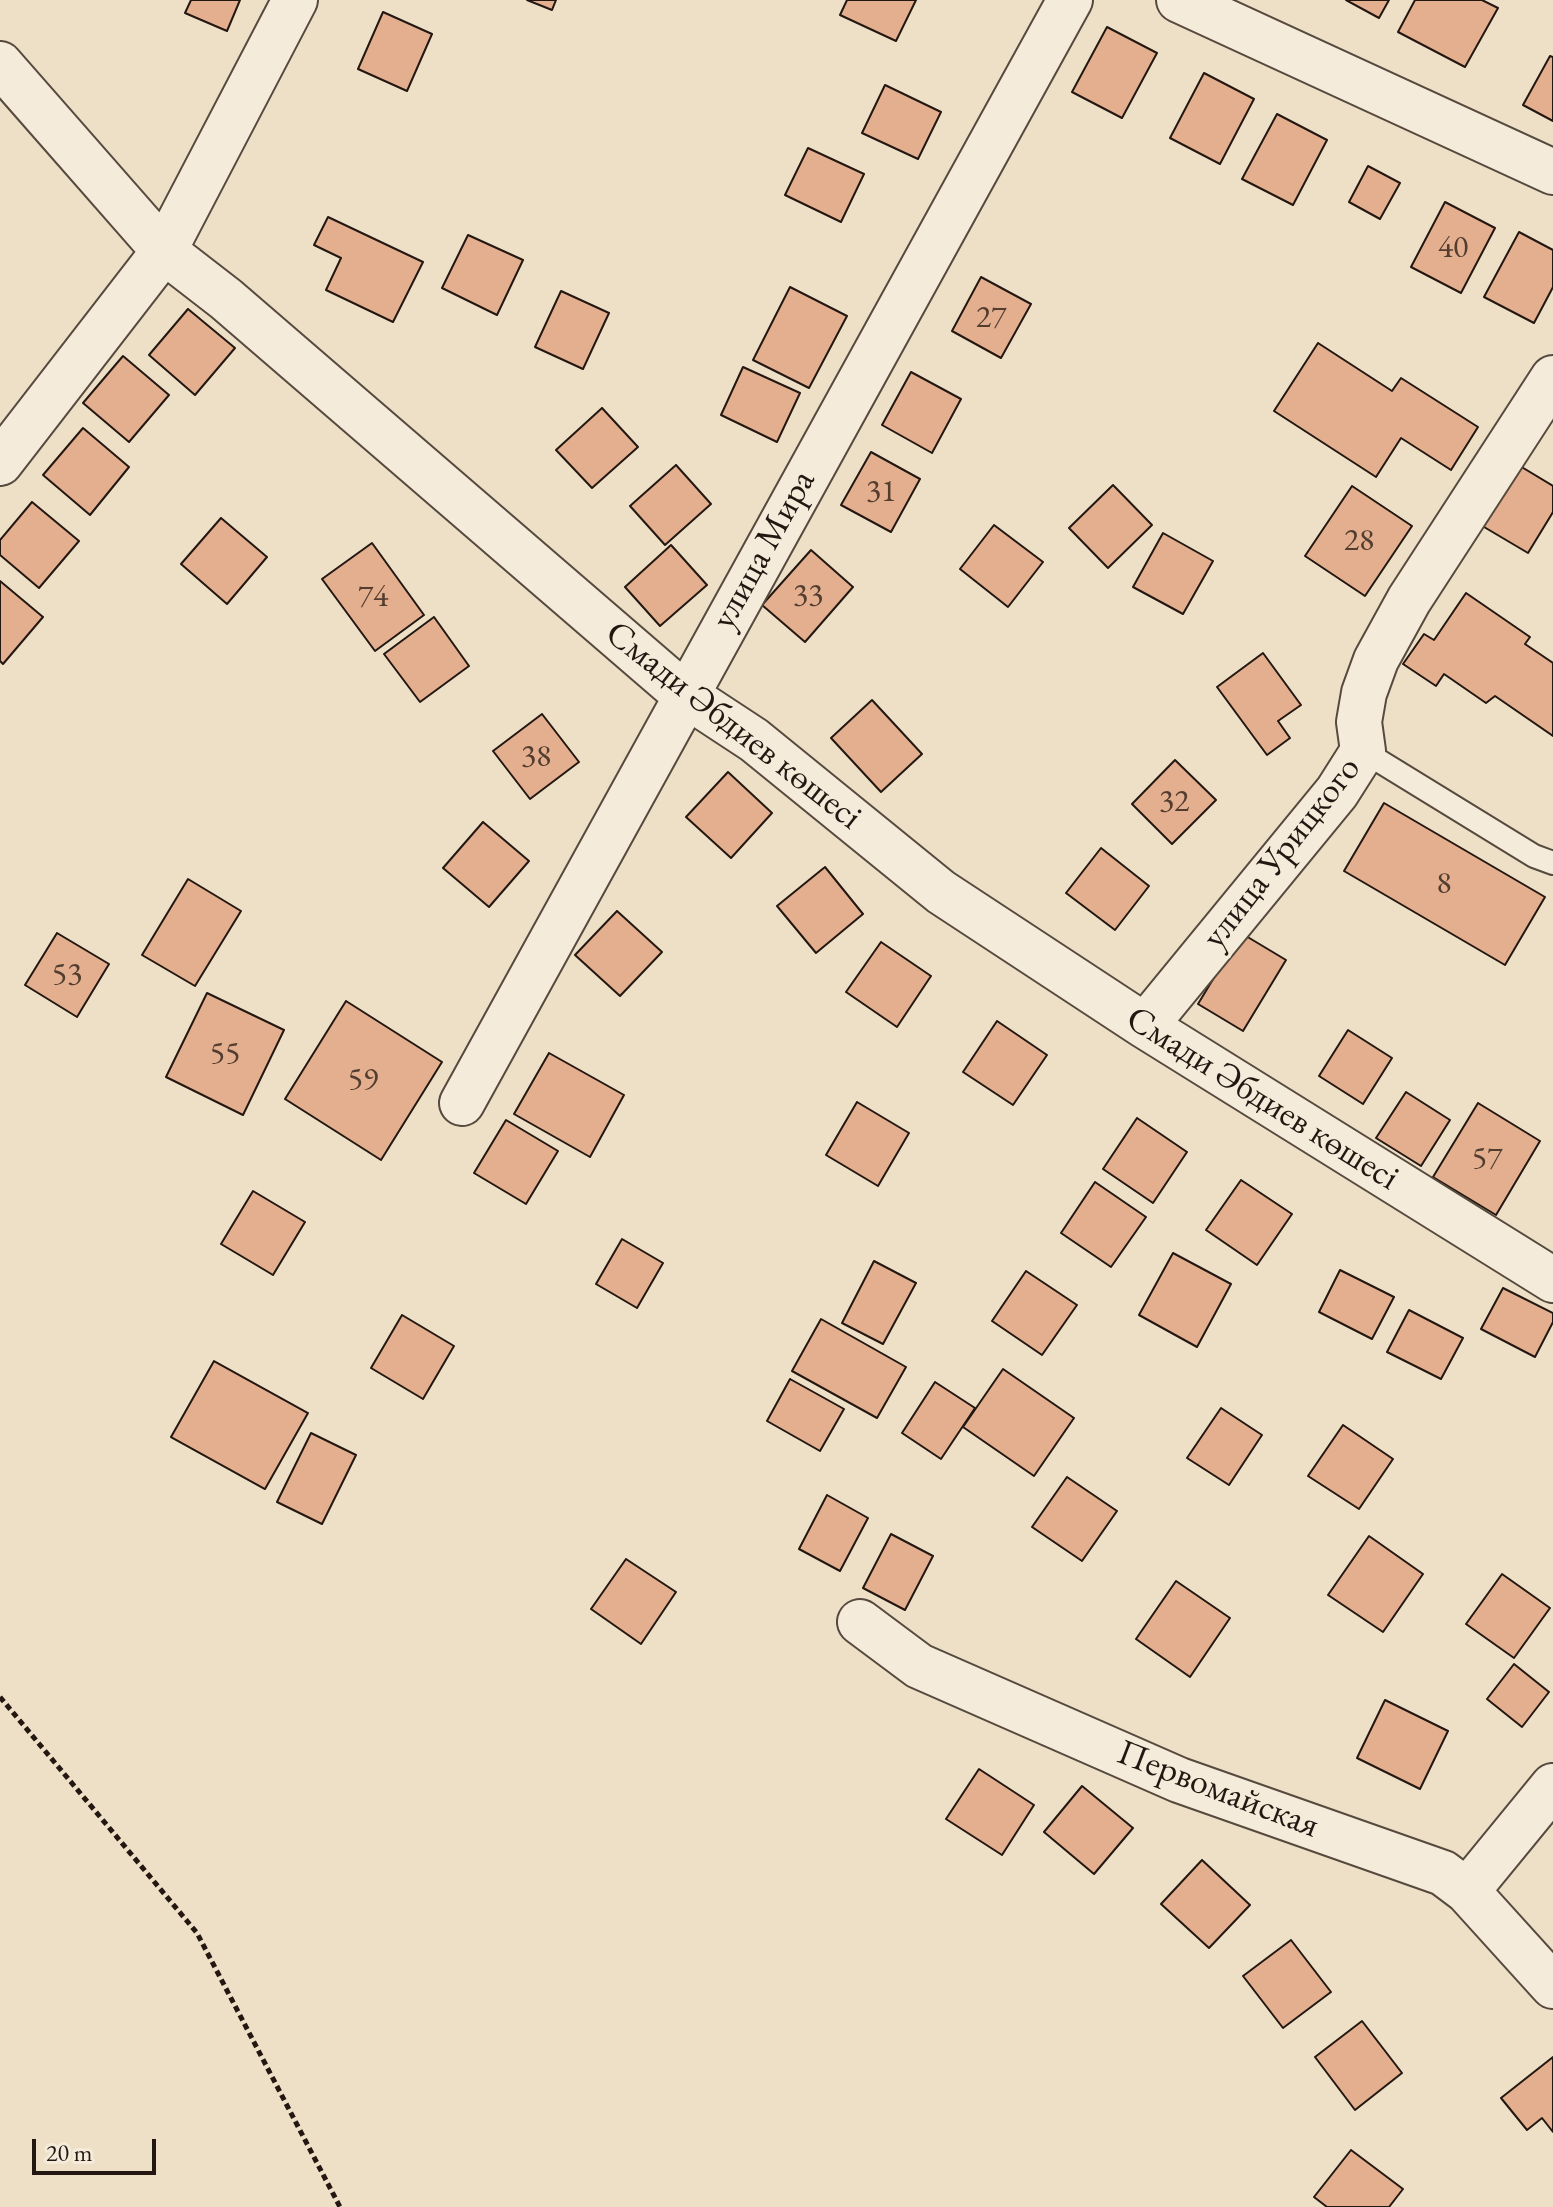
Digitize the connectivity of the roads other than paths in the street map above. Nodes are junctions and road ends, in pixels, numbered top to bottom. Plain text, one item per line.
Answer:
1 (295, 0) edge
2 (1070, 0) edge
3 (1179, 0) edge
4 (0, 64) edge
5 (1553, 172) edge
6 (164, 251) junction
7 (1553, 378) edge
8 (0, 463) edge
9 (684, 694) junction
10 (1363, 751) junction
11 (1553, 863) edge
12 (1145, 1026) junction
13 (462, 1103) dead end
14 (1553, 1280) edge
15 (860, 1622) dead end
16 (1553, 1786) edge
17 (1467, 1891) junction
18 (1553, 1986) edge

1 - 6 street
2 - 9 street, улица Мира
3 - 5 street
4 - 6 street, Смади Әбдиев көшесі
6 - 8 street
6 - 9 street, Смади Әбдиев көшесі
7 - 10 street, улица Урицкого
9 - 12 street, Смади Әбдиев көшесі
9 - 13 street, улица Мира
10 - 11 lane
10 - 12 street, улица Урицкого
12 - 14 street, Смади Әбдиев көшесі
15 - 17 street, Первомайская
16 - 17 street
17 - 18 street, Первомайская

